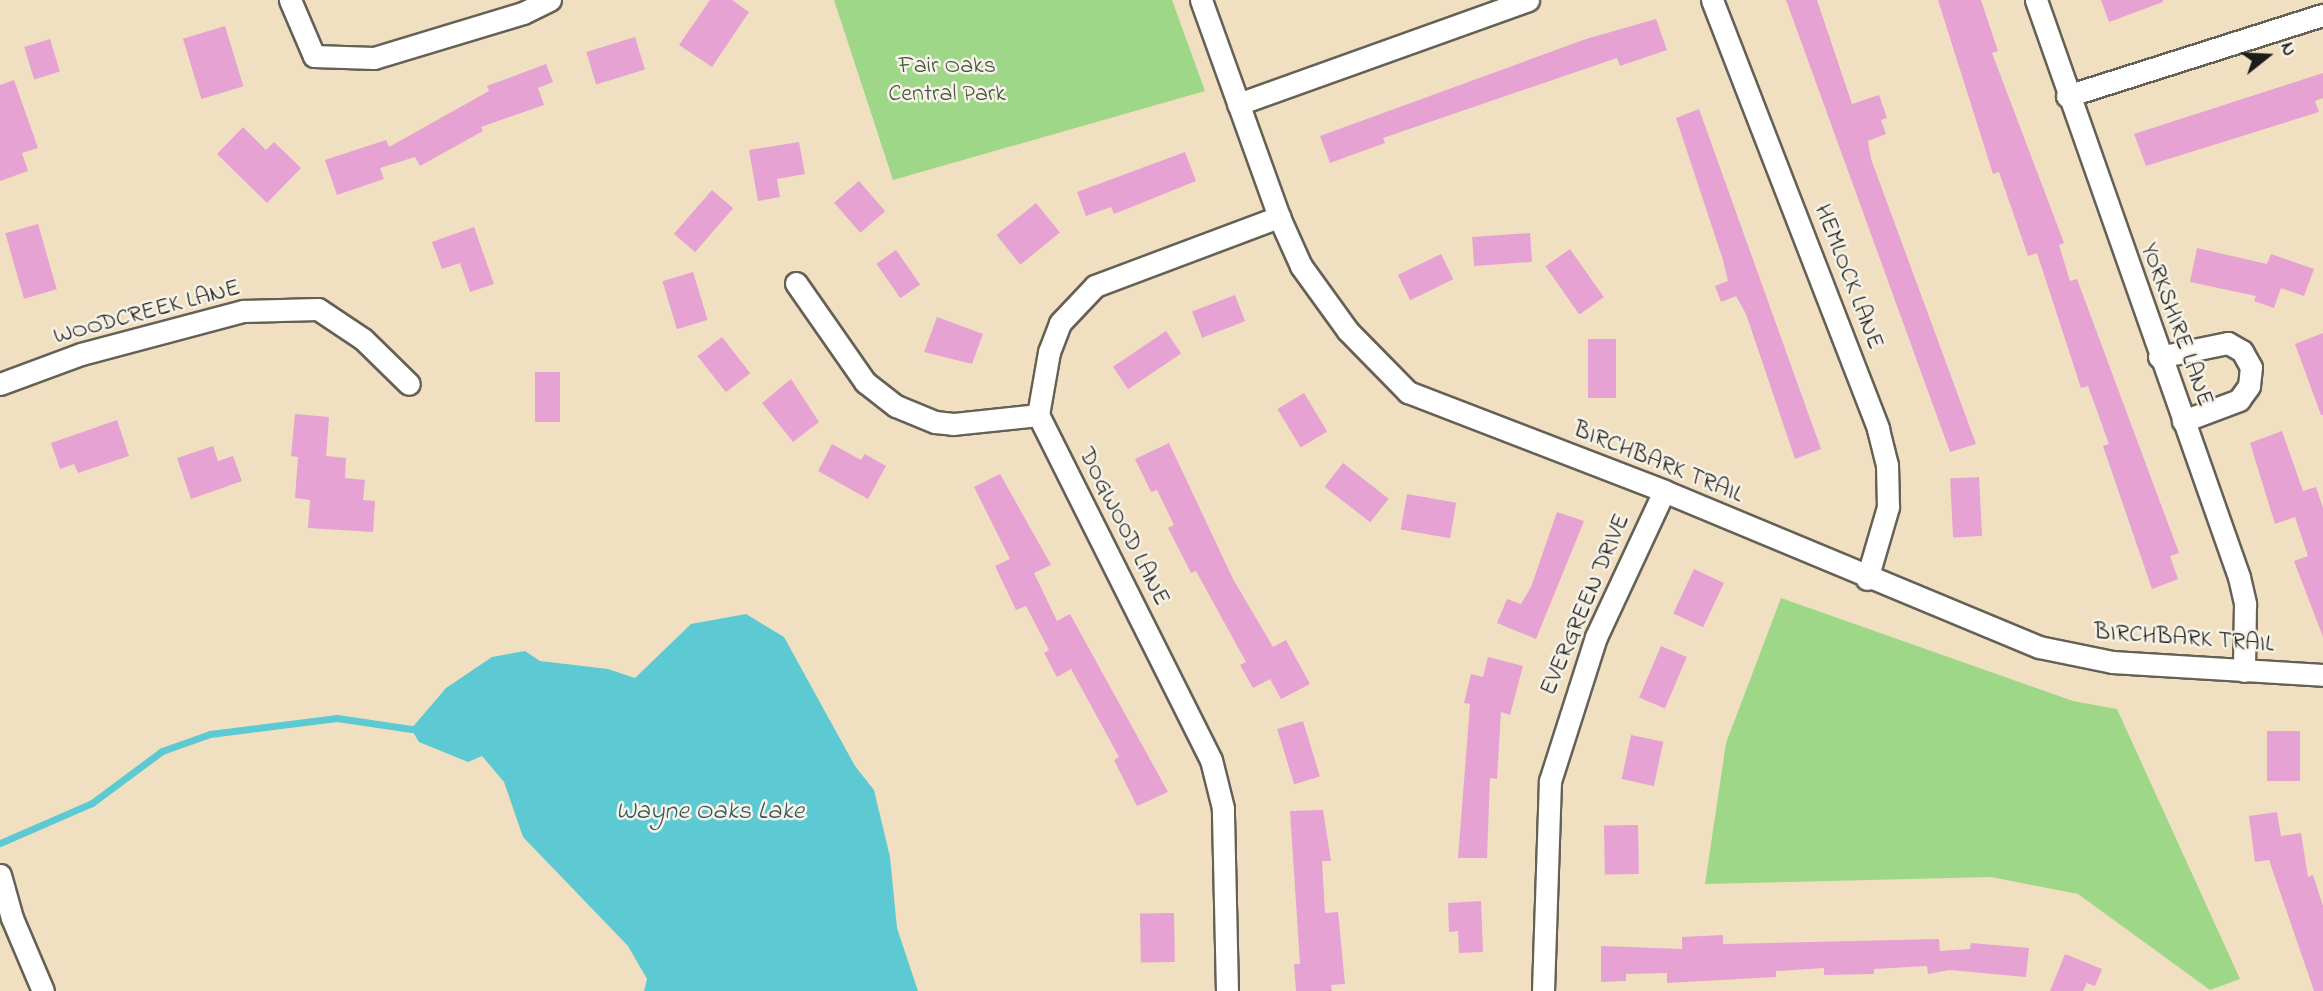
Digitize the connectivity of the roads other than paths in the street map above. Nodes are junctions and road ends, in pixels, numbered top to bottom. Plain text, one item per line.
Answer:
1 (290, 0) edge
2 (550, 0) edge
3 (1201, 0) edge
4 (1528, 0) edge
5 (1712, 0) edge
6 (2036, 0) edge
7 (2323, 15) edge
8 (2067, 96) junction
9 (1238, 104) junction
10 (1279, 217) junction
11 (796, 283) dead end
12 (2159, 357) junction
13 (0, 384) edge
14 (409, 384) dead end
15 (1038, 415) junction
16 (2183, 421) junction
17 (1664, 491) junction
18 (1867, 579) junction
19 (2244, 671) junction
20 (2323, 675) edge
21 (0, 875) edge
22 (43, 991) edge
23 (1227, 991) edge
24 (1543, 991) edge

1 - 2 street
3 - 9 street, BIRCHBARK TRAIL
4 - 9 street
5 - 18 street, HEMLOCK LANE
6 - 8 street, YORKSHIRE LANE
7 - 8 street
8 - 12 street, YORKSHIRE LANE
9 - 10 street, BIRCHBARK TRAIL
10 - 15 street
10 - 17 street, BIRCHBARK TRAIL
11 - 15 street
12 - 16 street, YORKSHIRE LANE
12 - 16 street
13 - 14 street, WOODCREEK LANE
15 - 23 street, DOGWOOD LANE
16 - 19 street, YORKSHIRE LANE
17 - 18 street, BIRCHBARK TRAIL
17 - 24 street, EVERGREEN DRIVE
18 - 19 street, BIRCHBARK TRAIL
19 - 20 street, BIRCHBARK TRAIL
21 - 22 street

